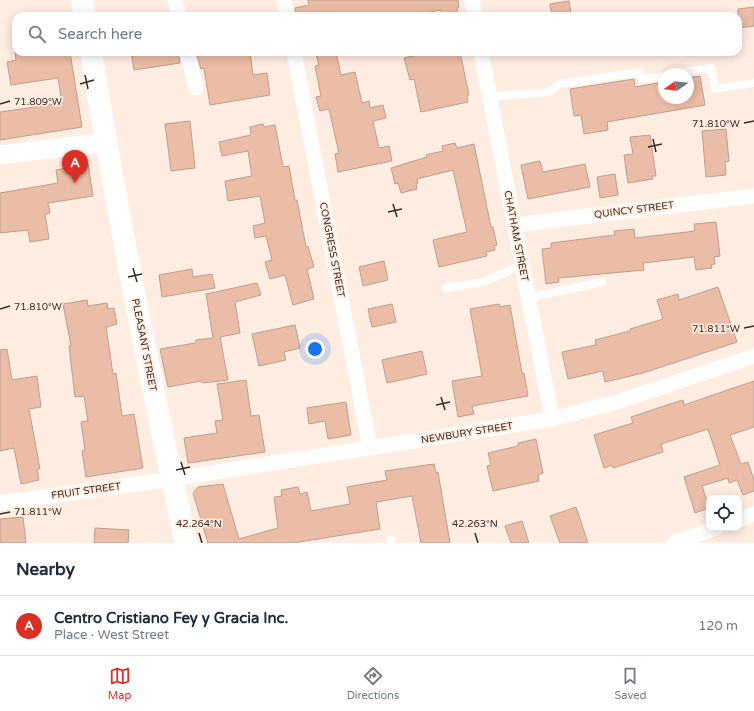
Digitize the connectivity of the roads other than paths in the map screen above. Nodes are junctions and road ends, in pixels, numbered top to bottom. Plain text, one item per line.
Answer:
1 (175, 0) edge
2 (284, 0) edge
3 (472, 0) edge
4 (177, 12) edge
5 (286, 12) edge
6 (474, 12) edge
7 (92, 56) edge
8 (188, 56) edge
9 (295, 56) edge
10 (482, 56) edge
11 (694, 71) edge
12 (658, 77) edge
13 (754, 83) edge
14 (196, 88) dead end
15 (489, 97) junction
16 (106, 142) junction
17 (0, 156) edge
18 (754, 196) edge
19 (514, 225) junction
20 (521, 265) junction
21 (602, 282) dead end
22 (446, 288) dead end
23 (528, 298) junction
24 (754, 356) edge
25 (552, 419) junction
26 (370, 448) junction
27 (172, 479) junction
28 (0, 503) edge
29 (754, 514) edge
30 (742, 519) edge
31 (708, 531) edge
32 (186, 543) edge
33 (674, 543) edge

1 - 4 street
2 - 5 street
3 - 6 street
7 - 16 main road, PLEASANT STREET
8 - 14 street
9 - 26 street, CONGRESS STREET
10 - 15 street, CHATHAM STREET
11 - 13 lane
12 - 15 lane
15 - 19 street, CHATHAM STREET
16 - 17 street
16 - 27 main road, PLEASANT STREET
18 - 19 street, QUINCY STREET
19 - 20 street, CHATHAM STREET
20 - 22 lane
20 - 23 street, CHATHAM STREET
21 - 23 lane
23 - 25 street, CHATHAM STREET
24 - 25 street, NEWBURY STREET
25 - 26 street, NEWBURY STREET
26 - 27 street, NEWBURY STREET
27 - 28 street, FRUIT STREET
27 - 32 main road, PLEASANT STREET
29 - 30 street
31 - 33 street

